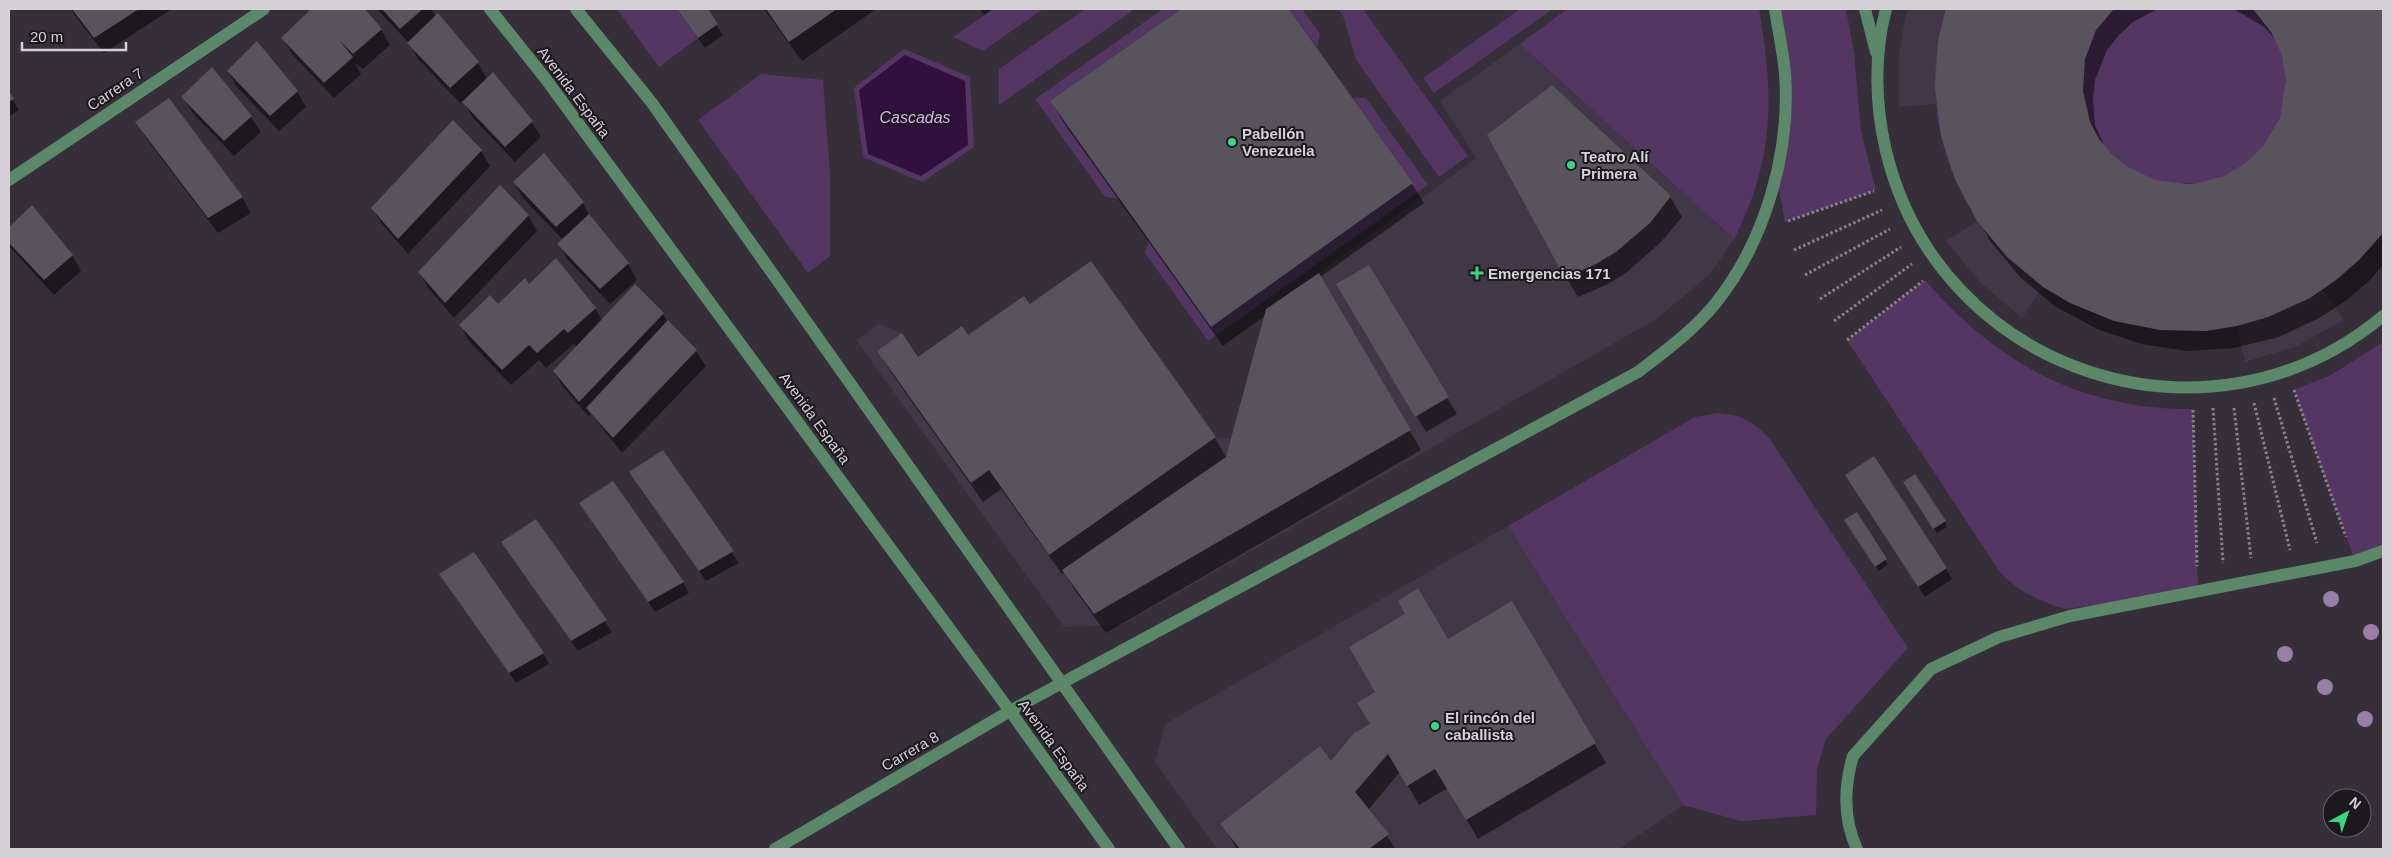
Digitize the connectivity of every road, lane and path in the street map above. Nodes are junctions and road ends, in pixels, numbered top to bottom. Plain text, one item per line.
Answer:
1 (264, 9) edge
2 (490, 9) edge
3 (576, 9) edge
4 (1775, 9) edge
5 (1865, 9) edge
6 (1886, 9) edge
7 (1878, 70) junction
8 (9, 180) edge
9 (1876, 190) dead end
10 (1883, 209) dead end
11 (1785, 222) dead end
12 (1892, 228) dead end
13 (1902, 246) dead end
14 (1794, 250) dead end
15 (1913, 264) dead end
16 (1805, 275) dead end
17 (1925, 280) dead end
18 (1820, 300) dead end
19 (2383, 316) edge
20 (1834, 321) dead end
21 (1847, 340) dead end
22 (2294, 390) dead end
23 (2274, 397) dead end
24 (2254, 402) dead end
25 (2234, 405) dead end
26 (2214, 408) dead end
27 (2193, 409) dead end
28 (2383, 551) edge
29 (2355, 561) junction
30 (2324, 567) junction
31 (2296, 573) junction
32 (2253, 581) junction
33 (2225, 586) junction
34 (2198, 592) junction
35 (1063, 684) junction
36 (1010, 711) junction
37 (774, 849) edge
38 (1108, 849) edge
39 (1179, 849) edge
40 (1857, 849) edge

1 - 8 street, Carrera 7
2 - 36 street, Avenida España
3 - 35 street
4 - 35 street, Carrera 8
5 - 7 street
6 - 7 street
7 - 19 street
9 - 11 path
10 - 14 path
12 - 16 path
13 - 18 path
15 - 20 path
17 - 21 path
22 - 29 path
23 - 30 path
24 - 31 path
25 - 32 path
26 - 33 path
27 - 34 path
28 - 29 street
29 - 30 street
30 - 31 street
31 - 32 street
32 - 33 street
33 - 34 street
34 - 40 street
35 - 36 street, Carrera 8
35 - 39 street
36 - 37 street, Carrera 8
36 - 38 street, Avenida España

